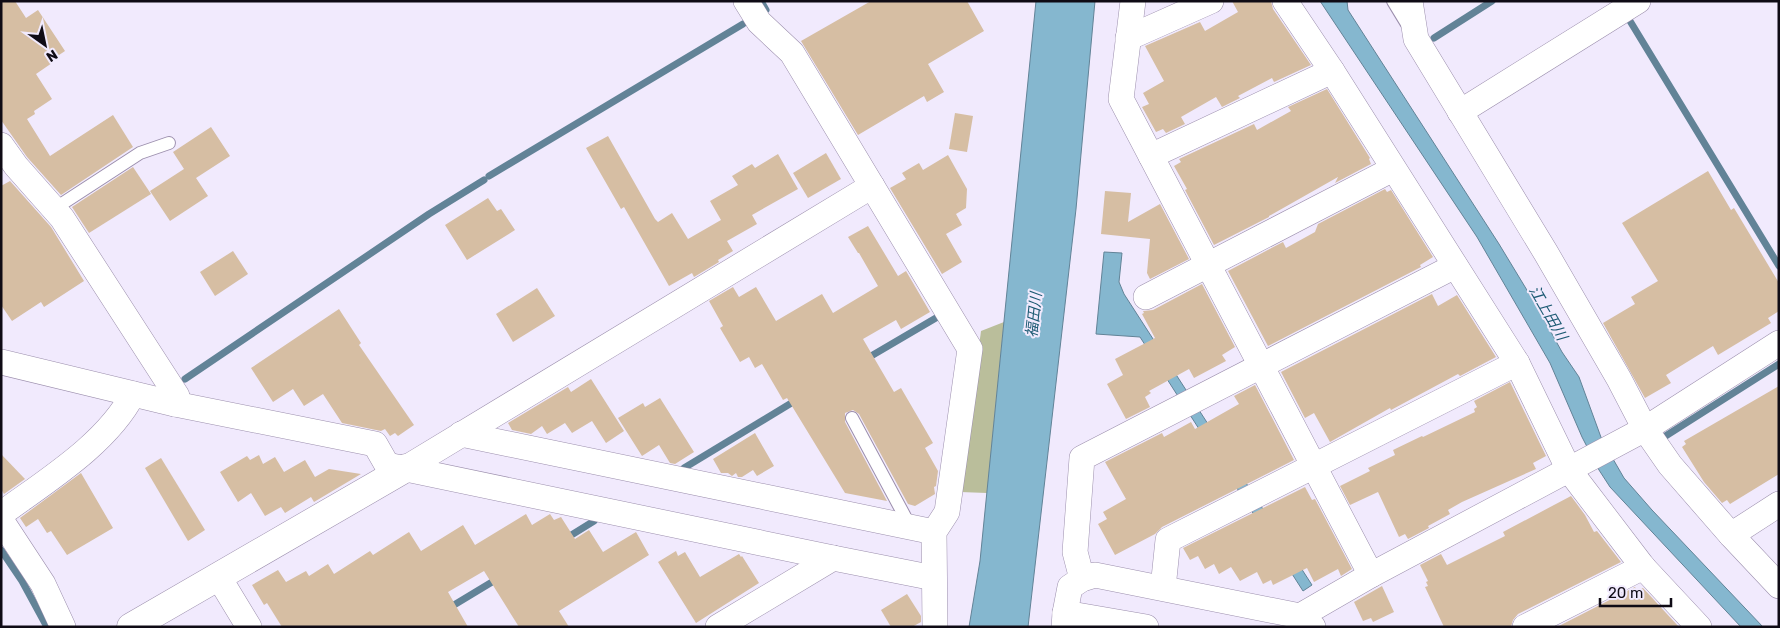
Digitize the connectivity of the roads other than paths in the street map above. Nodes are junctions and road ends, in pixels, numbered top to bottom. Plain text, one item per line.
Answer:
1 (746, 1) edge
2 (1133, 1) edge
3 (1210, 1) edge
4 (1285, 1) edge
5 (1393, 1) edge
6 (1410, 1) edge
7 (1638, 1) edge
8 (1128, 38) junction
9 (1416, 39) junction
10 (1332, 71) junction
11 (1460, 112) junction
12 (169, 143) dead end
13 (1, 145) edge
14 (1151, 156) junction
15 (1394, 169) junction
16 (872, 186) junction
17 (54, 209) junction
18 (1208, 265) junction
19 (1454, 266) junction
20 (1146, 297) dead end
21 (1779, 344) edge
22 (1, 362) edge
23 (1517, 364) junction
24 (1261, 366) junction
25 (133, 394) junction
26 (175, 404) junction
27 (852, 418) dead end
28 (1637, 433) junction
29 (461, 434) junction
30 (1578, 465) junction
31 (1314, 466) junction
32 (406, 468) junction
33 (1779, 504) edge
34 (3, 527) edge
35 (923, 530) junction
36 (1731, 535) junction
37 (833, 558) junction
38 (1643, 567) junction
39 (1371, 575) junction
40 (218, 576) junction
41 (934, 578) junction
42 (1082, 579) junction
43 (1779, 586) edge
44 (1163, 588) junction
45 (1064, 620) edge
46 (1311, 624) edge
47 (63, 627) edge
48 (131, 627) edge
49 (249, 627) edge
50 (718, 627) edge
51 (934, 627) edge
52 (1146, 627) edge
53 (1524, 627) edge
54 (1699, 627) edge

1 - 16 street
2 - 8 street
3 - 8 street
4 - 10 street
5 - 9 lane
6 - 9 street
7 - 11 street
8 - 14 street
9 - 11 street
10 - 14 street
10 - 15 street
11 - 28 street
12 - 17 lane
13 - 17 street
14 - 18 street
15 - 18 street
15 - 19 street
16 - 29 street
16 - 35 street
17 - 26 street
18 - 20 street
18 - 24 street
19 - 23 street
19 - 24 street
21 - 28 street
22 - 25 street
23 - 30 street
23 - 31 street
24 - 31 street
24 - 42 street
25 - 26 street
25 - 34 street
26 - 32 street
27 - 35 lane
28 - 30 street
28 - 36 street
29 - 32 street
29 - 35 street
30 - 38 street
30 - 39 street
31 - 39 street
31 - 44 street
32 - 37 street
32 - 40 street
33 - 36 street
34 - 47 street
35 - 41 street
36 - 43 street
37 - 41 street
37 - 50 street
38 - 53 street
38 - 54 street
39 - 46 street
40 - 48 street
40 - 49 street
41 - 51 street
42 - 44 street
42 - 45 street
44 - 46 street
45 - 52 street

